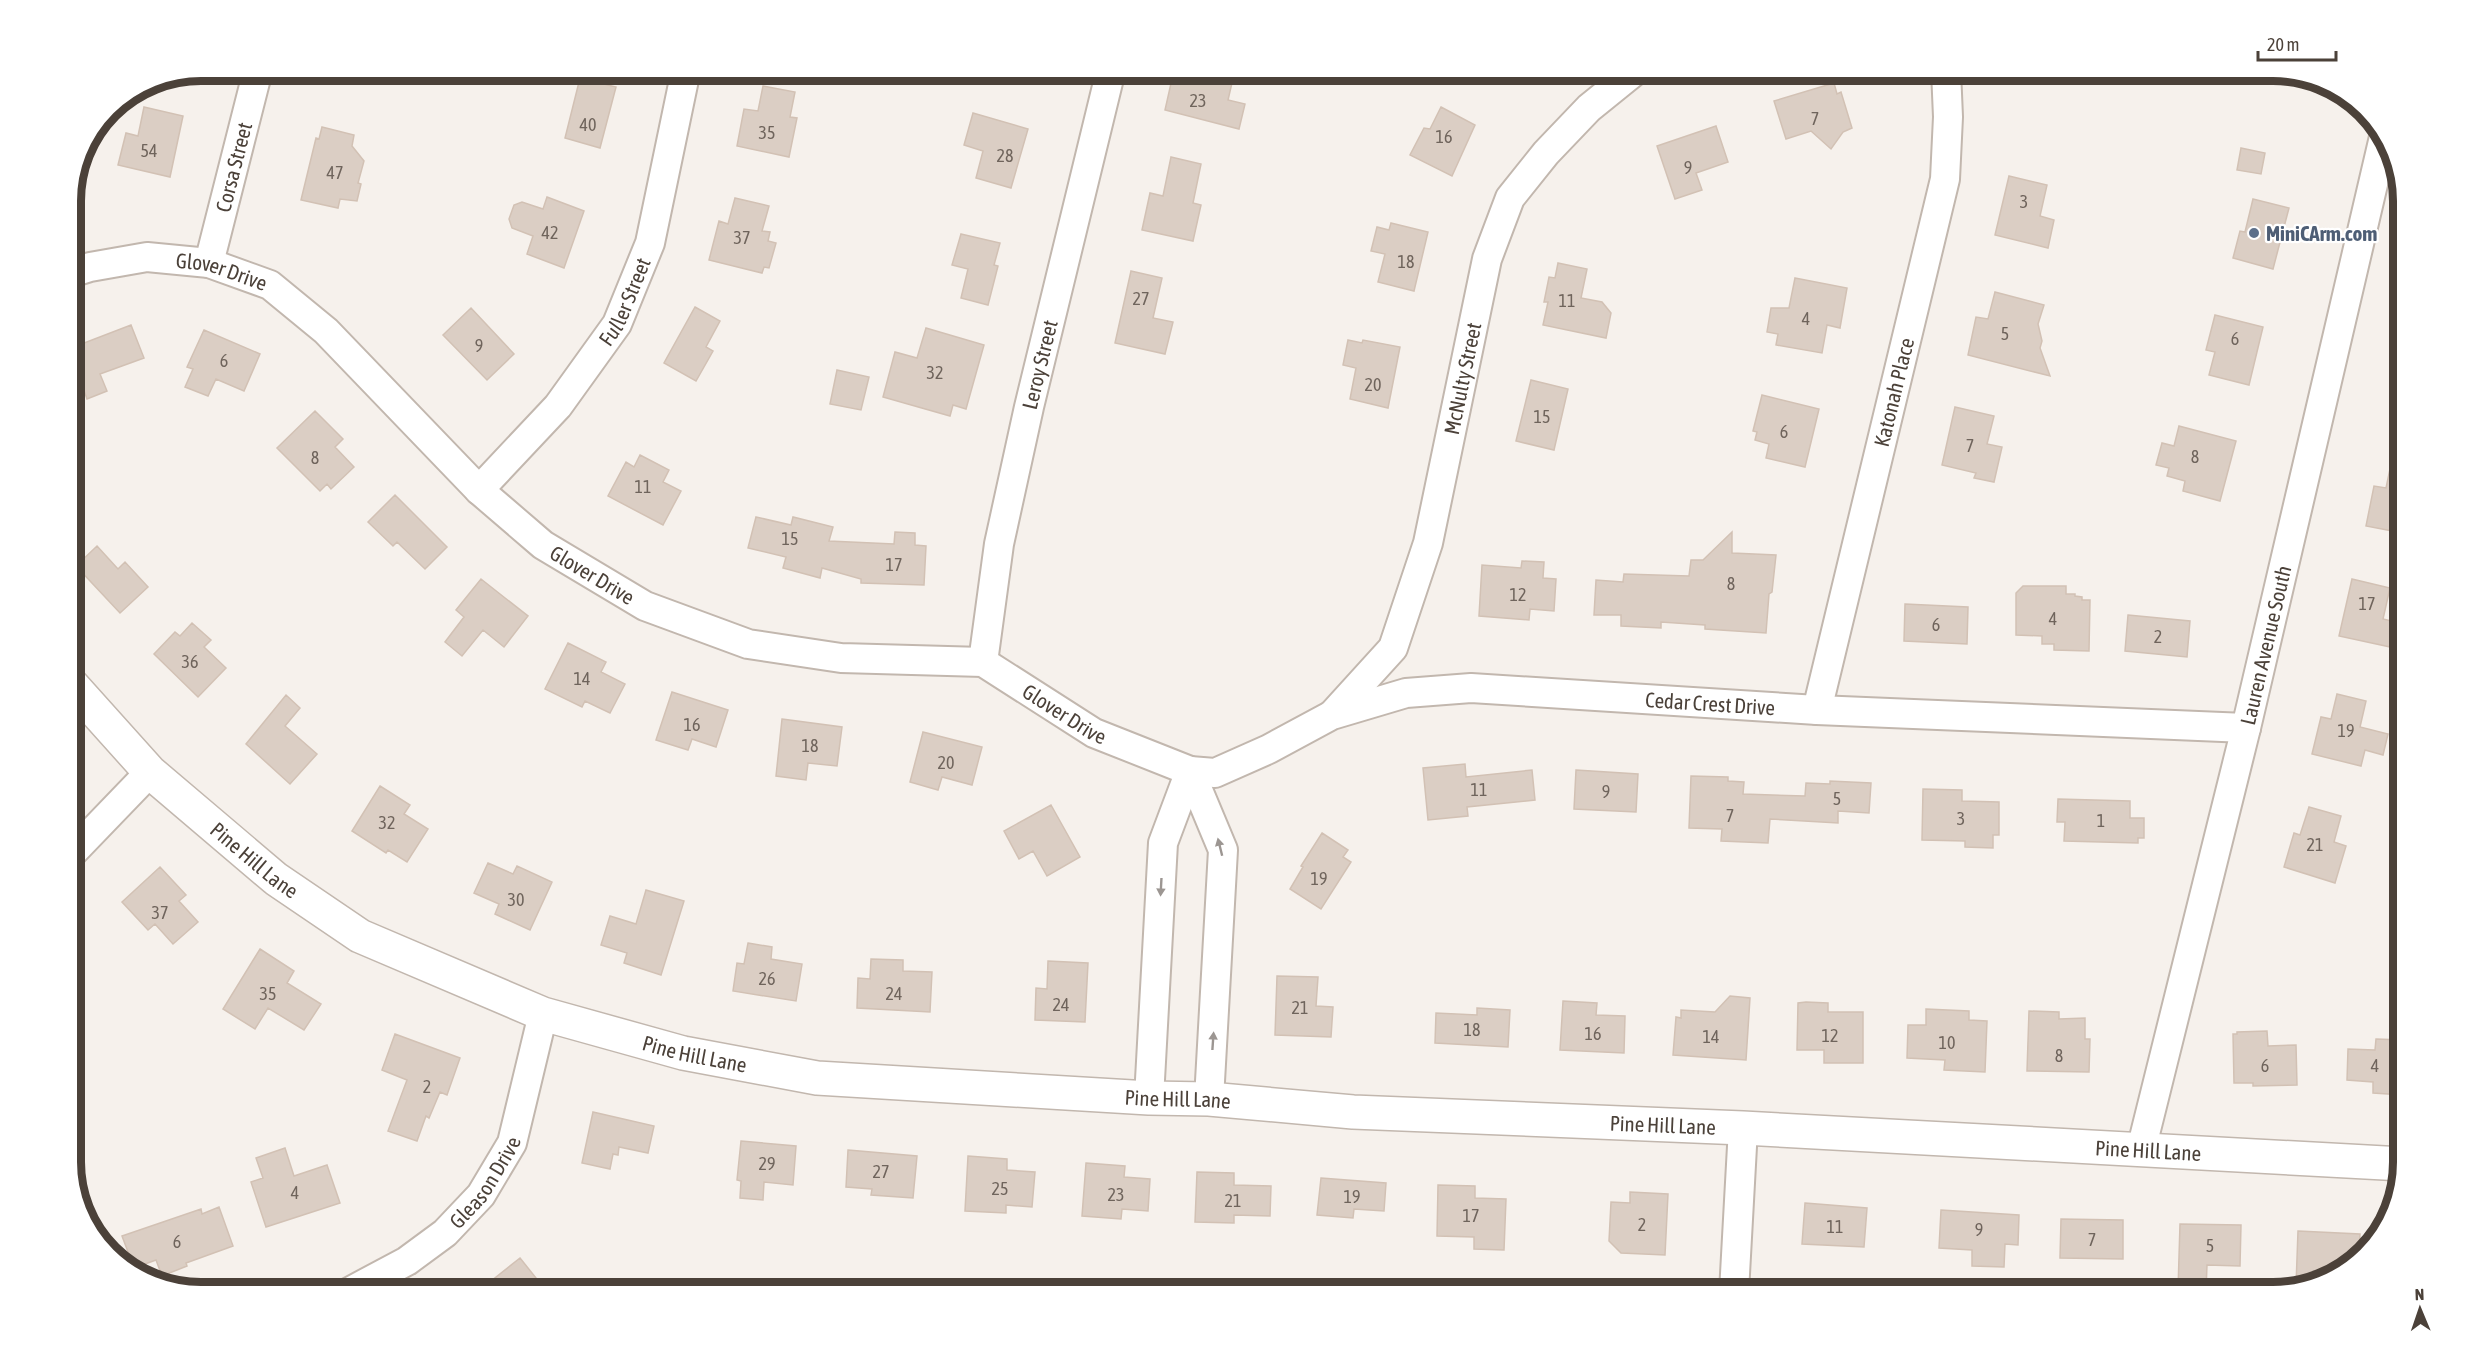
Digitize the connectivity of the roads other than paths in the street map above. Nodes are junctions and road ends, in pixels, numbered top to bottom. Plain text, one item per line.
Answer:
1 (255, 81) edge
2 (684, 81) edge
3 (1108, 81) edge
4 (1622, 81) edge
5 (1947, 81) edge
6 (2381, 149) edge
7 (209, 263) junction
8 (81, 271) edge
9 (479, 490) junction
10 (983, 663) junction
11 (81, 695) edge
12 (1817, 710) junction
13 (1332, 715) junction
14 (2246, 728) junction
15 (1190, 771) junction
16 (150, 772) junction
17 (81, 844) edge
18 (543, 1014) junction
19 (1149, 1098) junction
20 (1209, 1099) junction
21 (1743, 1128) junction
22 (2141, 1150) junction
23 (2393, 1163) edge
24 (370, 1282) edge
25 (1735, 1282) edge

1 - 7 street, Corsa Street
2 - 9 street, Fuller Street
3 - 10 street, Leroy Street
4 - 13 street, McNulty Street
5 - 12 street, Katonah Place
6 - 14 street, Lauren Avenue South
7 - 8 street, Glover Drive
7 - 9 street, Glover Drive
9 - 10 street, Glover Drive
10 - 15 street, Glover Drive
11 - 16 street, Pine Hill Lane
12 - 13 street, Cedar Crest Drive
12 - 14 street, Cedar Crest Drive
13 - 15 street, Cedar Crest Drive
14 - 22 street, Lauren Avenue South
15 -> 19 street
20 -> 15 street
16 - 17 street
16 - 18 street, Pine Hill Lane
18 - 19 street, Pine Hill Lane
18 - 24 street, Gleason Drive
19 - 20 street, Pine Hill Lane
20 - 21 street, Pine Hill Lane
21 - 22 street, Pine Hill Lane
21 - 25 street
22 - 23 street, Pine Hill Lane

